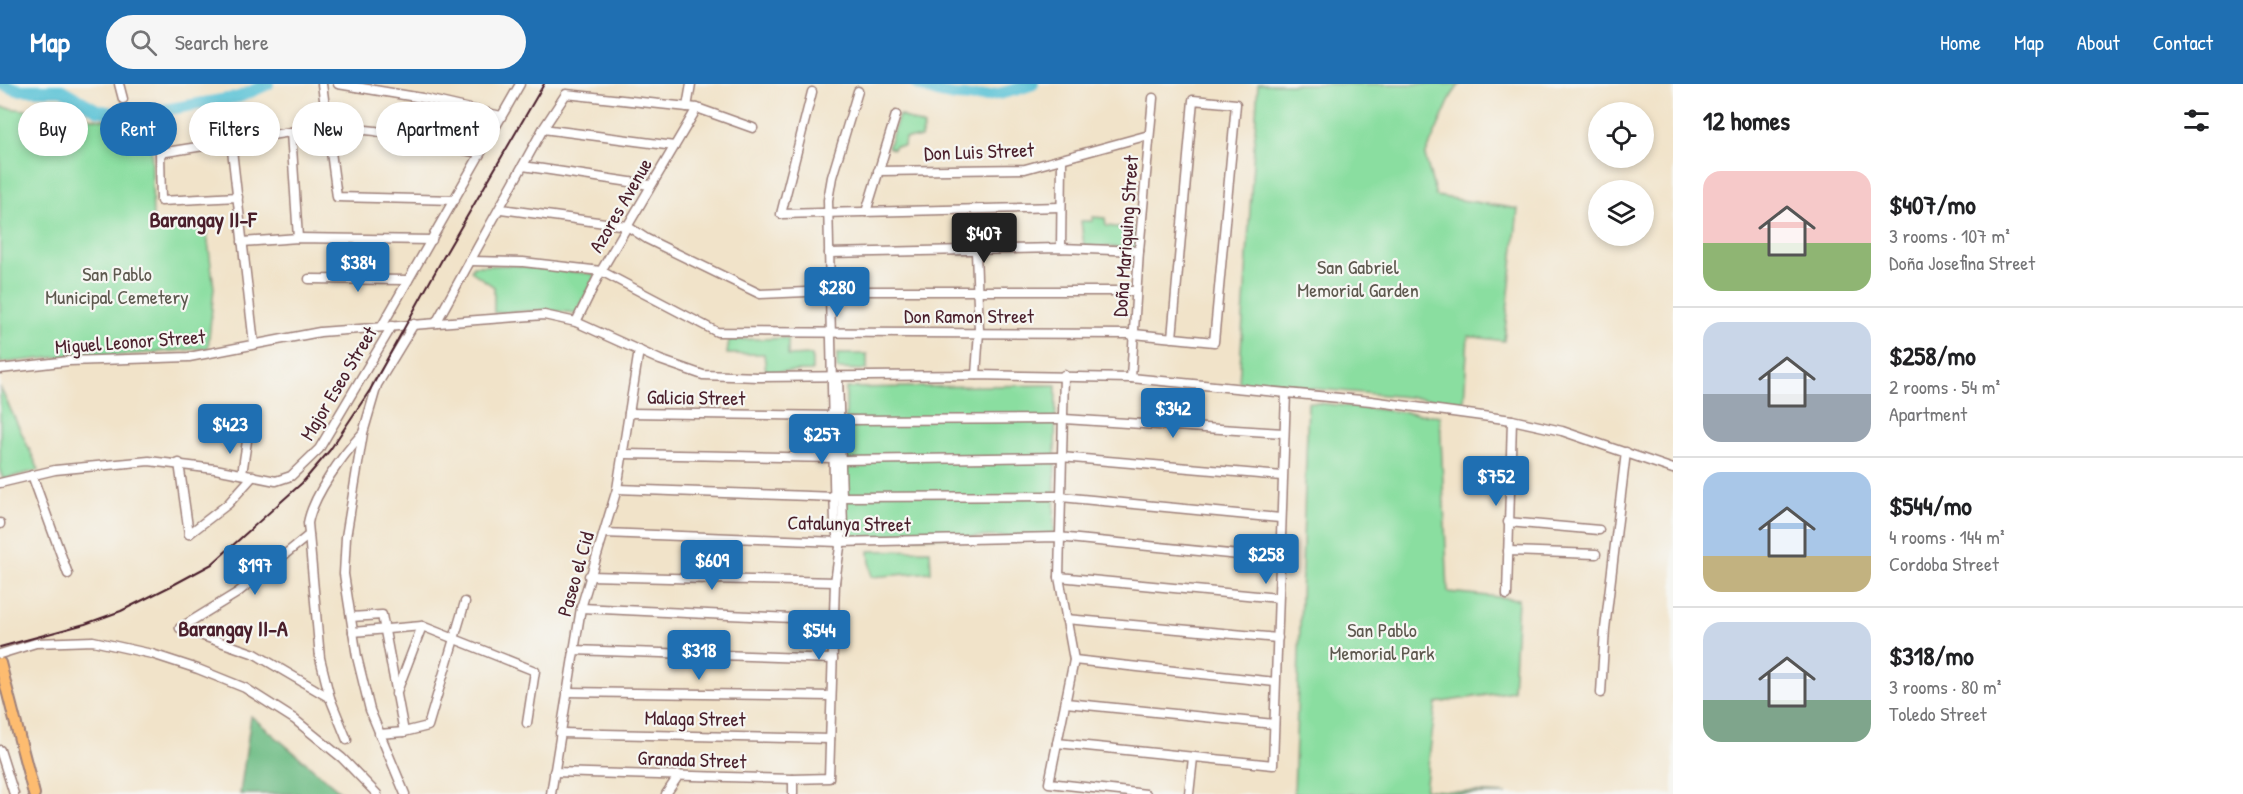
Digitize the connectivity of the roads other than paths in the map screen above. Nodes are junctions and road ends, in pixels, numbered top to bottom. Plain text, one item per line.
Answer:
1 (119, 84) edge
2 (322, 84) edge
3 (338, 84) edge
4 (520, 84) edge
5 (691, 84) edge
6 (858, 91) dead end
7 (812, 92) dead end
8 (1154, 98) dead end
9 (123, 99) dead end
10 (325, 102) edge
11 (687, 107) junction
12 (697, 108) junction
13 (896, 115) dead end
14 (501, 116) joint
15 (753, 128) dead end
16 (543, 129) junction
17 (291, 132) joint
18 (280, 134) edge
19 (1149, 135) junction
20 (674, 146) junction
21 (189, 148) edge
22 (233, 156) edge
23 (332, 156) edge
24 (477, 156) edge
25 (1062, 161) junction
26 (522, 166) junction
27 (878, 171) junction
28 (650, 185) junction
29 (238, 197) junction
30 (455, 200) junction
31 (1061, 207) junction
32 (501, 209) junction
33 (866, 212) junction
34 (829, 213) junction
35 (627, 226) junction
36 (298, 238) junction
37 (432, 240) junction
38 (242, 242) junction
39 (1061, 248) junction
40 (1139, 251) junction
41 (976, 252) junction
42 (829, 253) junction
43 (470, 261) junction
44 (601, 271) junction
45 (309, 279) dead end
46 (408, 280) junction
47 (976, 290) junction
48 (830, 291) junction
49 (1136, 291) junction
50 (576, 322) junction
51 (436, 323) junction
52 (410, 325) junction
53 (382, 326) junction
54 (392, 326) junction
55 (979, 331) junction
56 (832, 332) junction
57 (1134, 334) junction
58 (1172, 338) junction
59 (254, 344) junction
60 (639, 350) junction
61 (0, 369) edge
62 (976, 375) junction
63 (1064, 375) junction
64 (836, 378) junction
65 (1131, 378) junction
66 (1286, 393) junction
67 (629, 413) junction
68 (837, 418) junction
69 (1061, 419) junction
70 (1512, 420) junction
71 (363, 433) junction
72 (1284, 433) junction
73 (247, 441) dead end
74 (1626, 452) junction
75 (625, 454) junction
76 (1059, 457) junction
77 (839, 459) junction
78 (179, 463) junction
79 (1673, 469) edge
80 (242, 474) junction
81 (32, 475) junction
82 (254, 476) junction
83 (1282, 476) junction
84 (0, 483) edge
85 (617, 489) junction
86 (1058, 496) junction
87 (839, 497) junction
88 (1280, 518) junction
89 (1508, 522) junction
90 (1599, 530) dead end
91 (604, 534) junction
92 (309, 535) junction
93 (1058, 537) junction
94 (840, 544) junction
95 (1508, 551) junction
96 (1596, 554) dead end
97 (1280, 559) junction
98 (68, 574) dead end
99 (589, 576) junction
100 (1059, 578) junction
101 (835, 582) junction
102 (1507, 595) dead end
103 (1278, 598) junction
104 (465, 602) dead end
105 (581, 608) junction
106 (351, 617) junction
107 (1066, 619) junction
108 (833, 620) junction
109 (422, 626) junction
110 (384, 630) junction
111 (353, 632) junction
112 (1278, 638) junction
113 (453, 639) junction
114 (573, 650) junction
115 (0, 654) edge
116 (833, 658) junction
117 (1074, 660) junction
118 (0, 663) edge
119 (1275, 682) junction
120 (567, 692) junction
121 (1601, 693) dead end
122 (396, 694) junction
123 (830, 696) junction
124 (330, 698) junction
125 (1066, 703) junction
126 (527, 723) dead end
127 (1274, 724) junction
128 (404, 732) junction
129 (560, 733) junction
130 (379, 734) junction
131 (830, 739) junction
132 (347, 740) dead end
133 (1057, 744) junction
134 (0, 750) edge
135 (1193, 758) junction
136 (554, 772) junction
137 (679, 775) junction
138 (793, 779) junction
139 (32, 792) edge
140 (14, 794) edge
141 (377, 794) edge
142 (405, 794) edge
143 (551, 794) edge
144 (666, 794) edge
145 (793, 794) edge
146 (1146, 794) edge
147 (1190, 794) edge

1 - 9 street
2 - 10 street
3 - 14 street
4 - 14 street
5 - 11 street
6 - 34 street
7 - 34 street
8 - 19 street, Doña Mariquing Street
11 - 12 street
11 - 16 street
12 - 15 street
12 - 20 street, Azores Avenue
13 - 27 street
16 - 20 street
16 - 26 street
17 - 18 street
17 - 36 street
19 - 25 street, Don Luis Street
19 - 40 street, Doña Mariquing Street
20 - 28 street, Azores Avenue
21 - 29 street
22 - 29 street
23 - 30 street
24 - 30 street
25 - 27 street, Don Luis Street
25 - 31 street
26 - 28 street
26 - 32 street
27 - 33 street
28 - 35 street, Azores Avenue
29 - 38 street
30 - 37 street
31 - 33 street
31 - 39 street
32 - 35 street
32 - 43 street
33 - 34 street
34 - 42 street
35 - 44 street, Azores Avenue
35 - 48 street
36 - 37 street
36 - 38 street
37 - 46 street
38 - 59 street
39 - 40 street
39 - 41 street
40 - 49 street, Doña Mariquing Street
41 - 42 street
41 - 47 street
42 - 48 street
43 - 44 street
43 - 51 street
44 - 50 street, Azores Avenue
44 - 56 street, Don Ramon Street
45 - 46 street
46 - 53 street
47 - 48 street
47 - 49 street
47 - 55 street
48 - 56 street
49 - 57 street, Doña Mariquing Street
50 - 51 street, Miguel Leonor Street
50 - 60 street, Miguel Leonor Street
51 - 52 street, Miguel Leonor Street
52 - 54 street, Miguel Leonor Street
52 - 71 street
53 - 54 street, Miguel Leonor Street
53 - 59 street, Miguel Leonor Street
54 - 82 street, Major Eseo Street
55 - 56 street, Don Ramon Street
55 - 57 street, Don Ramon Street
55 - 62 street
56 - 64 street
57 - 58 street, Don Ramon Street
57 - 65 street, Doña Mariquing Street
58 - 58 street, Don Ramon Street
59 - 61 street, Miguel Leonor Street
60 - 64 street, Miguel Leonor Street
60 - 67 street, Paseo el Cid
62 - 63 street, Miguel Leonor Street
62 - 64 street, Miguel Leonor Street
63 - 65 street, Miguel Leonor Street
63 - 69 street
64 - 68 street
65 - 66 street, Miguel Leonor Street
66 - 70 street, Miguel Leonor Street
66 - 72 street
67 - 68 street, Galicia Street
67 - 75 street, Paseo el Cid
68 - 69 street, Galicia Street
68 - 77 street
69 - 72 street, Galicia Street
69 - 76 street
70 - 74 street, Miguel Leonor Street
70 - 89 street
71 - 92 street
71 - 106 street
72 - 83 street
73 - 80 street
74 - 79 street, Miguel Leonor Street
74 - 121 street
75 - 77 street
75 - 85 street, Paseo el Cid
76 - 77 street
76 - 83 street
76 - 86 street
77 - 87 street
78 - 80 street, Major Eseo Street
78 - 81 street, Major Eseo Street
78 - 82 street
80 - 82 street, Major Eseo Street
81 - 84 street, Major Eseo Street
81 - 98 street
83 - 88 street
85 - 87 street
85 - 91 street, Paseo el Cid
86 - 87 street
86 - 88 street
86 - 93 street
87 - 94 street
88 - 97 street
89 - 90 street
89 - 95 street
91 - 94 street, Catalunya Street
91 - 99 street, Paseo el Cid
92 - 124 street
92 - 124 street
93 - 94 street, Catalunya Street
93 - 97 street, Catalunya Street
93 - 100 street
94 - 101 street
95 - 96 street
95 - 102 street
97 - 103 street
99 - 101 street
99 - 105 street, Paseo el Cid
100 - 103 street
100 - 107 street
101 - 108 street
103 - 112 street
104 - 113 street
105 - 108 street
105 - 114 street, Paseo el Cid
106 - 110 street
106 - 111 street
107 - 112 street
107 - 117 street
108 - 116 street
109 - 110 street
109 - 113 street
109 - 122 street
110 - 111 street
110 - 122 street
111 - 130 street
112 - 119 street
113 - 126 street
113 - 128 street
114 - 116 street
114 - 120 street, Paseo el Cid
115 - 141 street
116 - 123 street
117 - 119 street
117 - 125 street
118 - 139 main road
119 - 127 street
120 - 123 street
120 - 129 street, Paseo el Cid
122 - 128 street
123 - 131 street
124 - 132 street
125 - 127 street
125 - 133 street
127 - 135 street
128 - 130 street
129 - 131 street, Malaga Street
129 - 136 street, Paseo el Cid
130 - 142 street
131 - 138 street, Granada Street
133 - 135 street
133 - 146 street
134 - 140 street
135 - 147 street
136 - 137 street, Granada Street
136 - 143 street, Paseo el Cid
137 - 138 street, Granada Street
137 - 144 street
138 - 145 street

